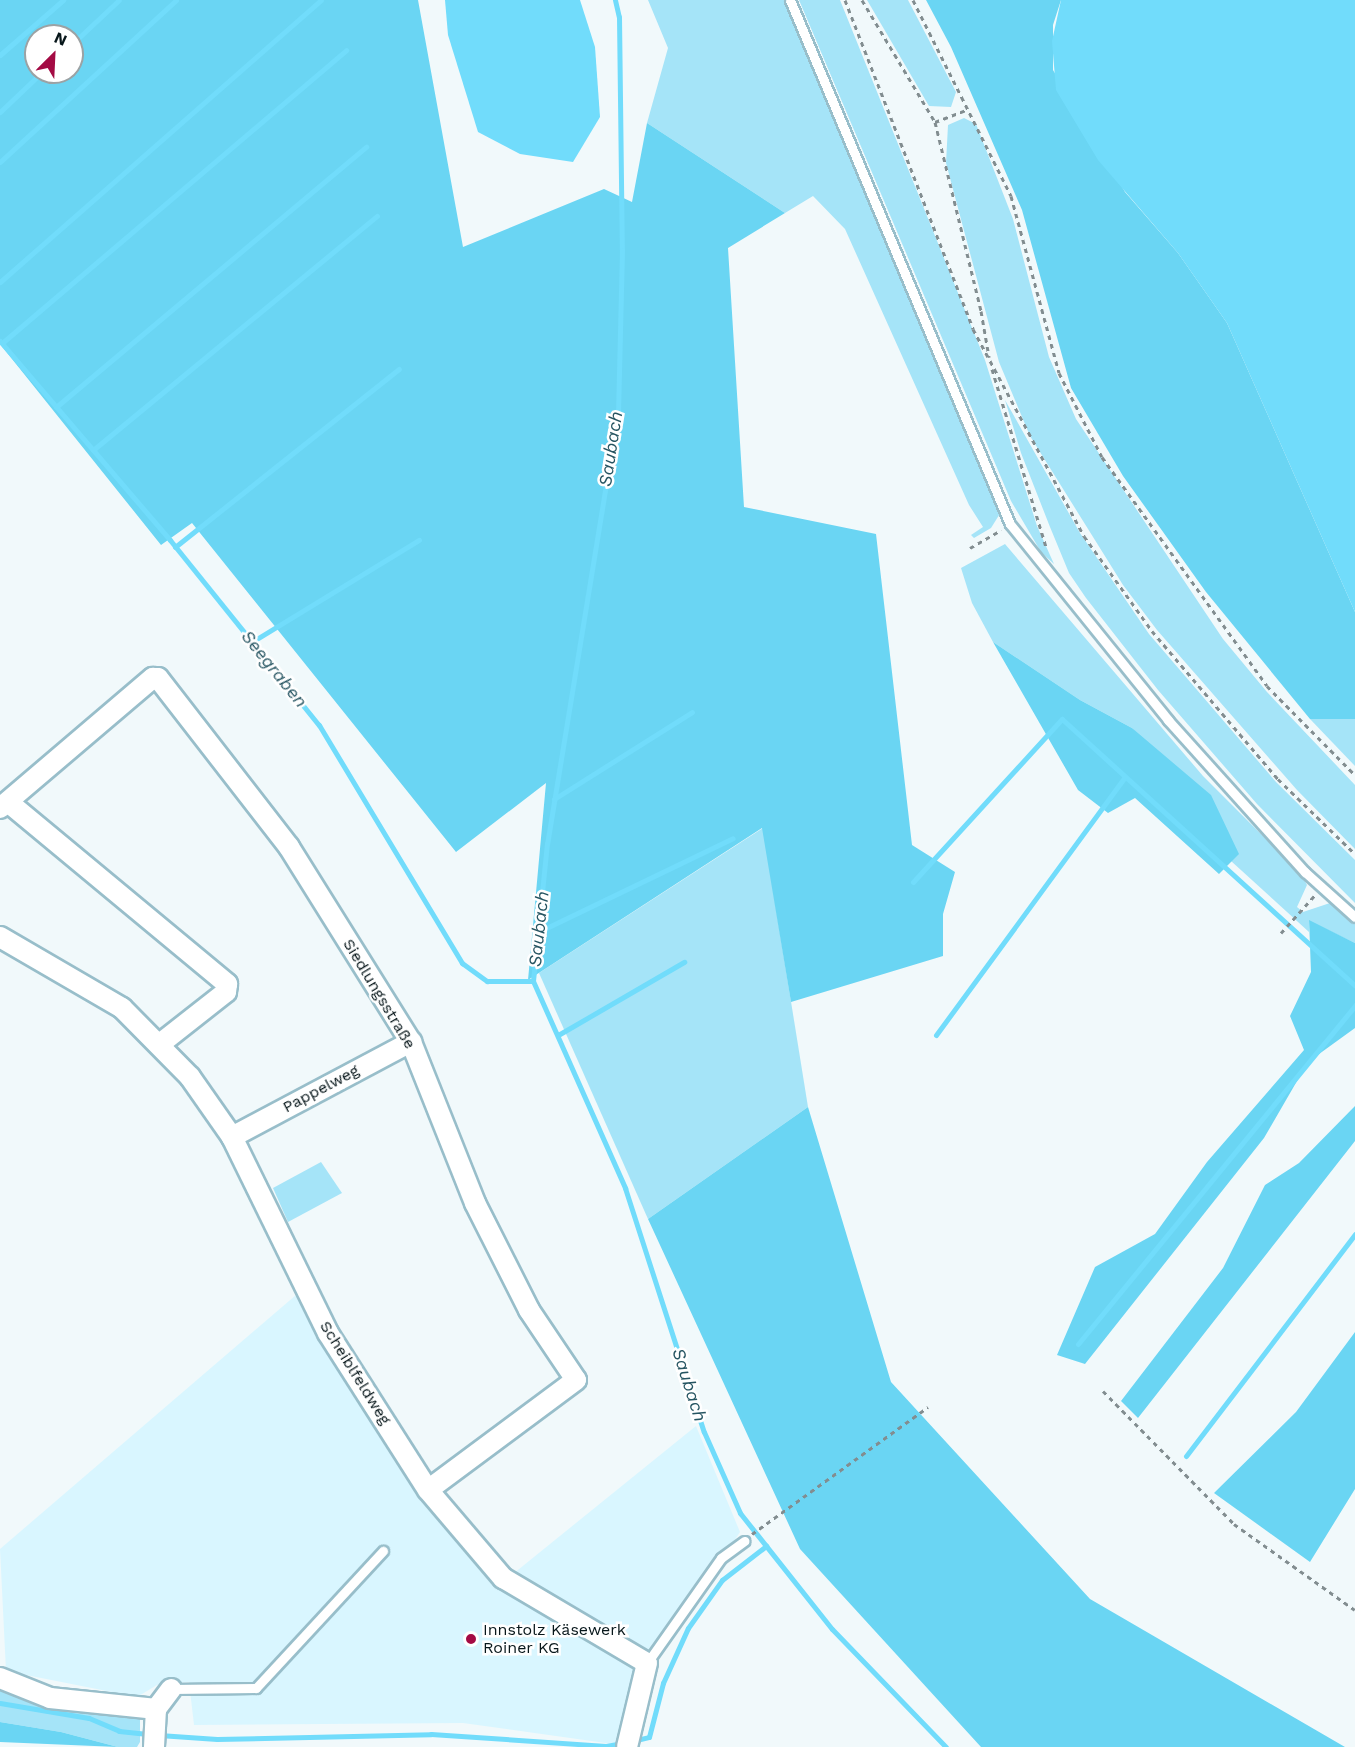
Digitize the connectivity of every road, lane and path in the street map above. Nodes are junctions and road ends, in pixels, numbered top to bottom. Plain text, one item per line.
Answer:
1 (790, 0) edge
2 (845, 0) edge
3 (862, 0) edge
4 (913, 0) edge
5 (967, 110) junction
6 (935, 122) junction
7 (990, 362) junction
8 (1010, 524) junction
9 (970, 548) dead end
10 (1049, 555) dead end
11 (1355, 776) edge
12 (4, 805) edge
13 (1355, 854) edge
14 (1322, 888) junction
15 (1355, 918) edge
16 (1281, 933) dead end
17 (0, 936) edge
18 (411, 1042) junction
19 (160, 1044) junction
20 (232, 1137) junction
21 (1103, 1391) dead end
22 (928, 1407) dead end
23 (428, 1490) junction
24 (766, 1524) dead end
25 (744, 1541) dead end
26 (383, 1551) dead end
27 (1355, 1610) edge
28 (647, 1663) junction
29 (0, 1678) edge
30 (171, 1689) joint
31 (155, 1731) edge
32 (628, 1741) edge

1 - 8 lane
2 - 7 path
3 - 6 path
4 - 5 path
5 - 6 path
5 - 11 path
6 - 7 path
7 - 10 path
7 - 13 path
8 - 9 path
8 - 14 lane
12 - 18 street, Siedlungsstraße
12 - 19 street, Siedlungsstraße
14 - 15 lane
14 - 16 path
17 - 19 street, Scheiblfeldweg
18 - 20 street, Pappelweg
18 - 23 street, Siedlungsstraße
19 - 20 street, Scheiblfeldweg
20 - 23 street, Scheiblfeldweg
21 - 27 path
22 - 24 path
23 - 28 street, Scheiblfeldweg
25 - 28 lane
26 - 30 lane
28 - 32 street
29 - 31 street
30 - 31 street

